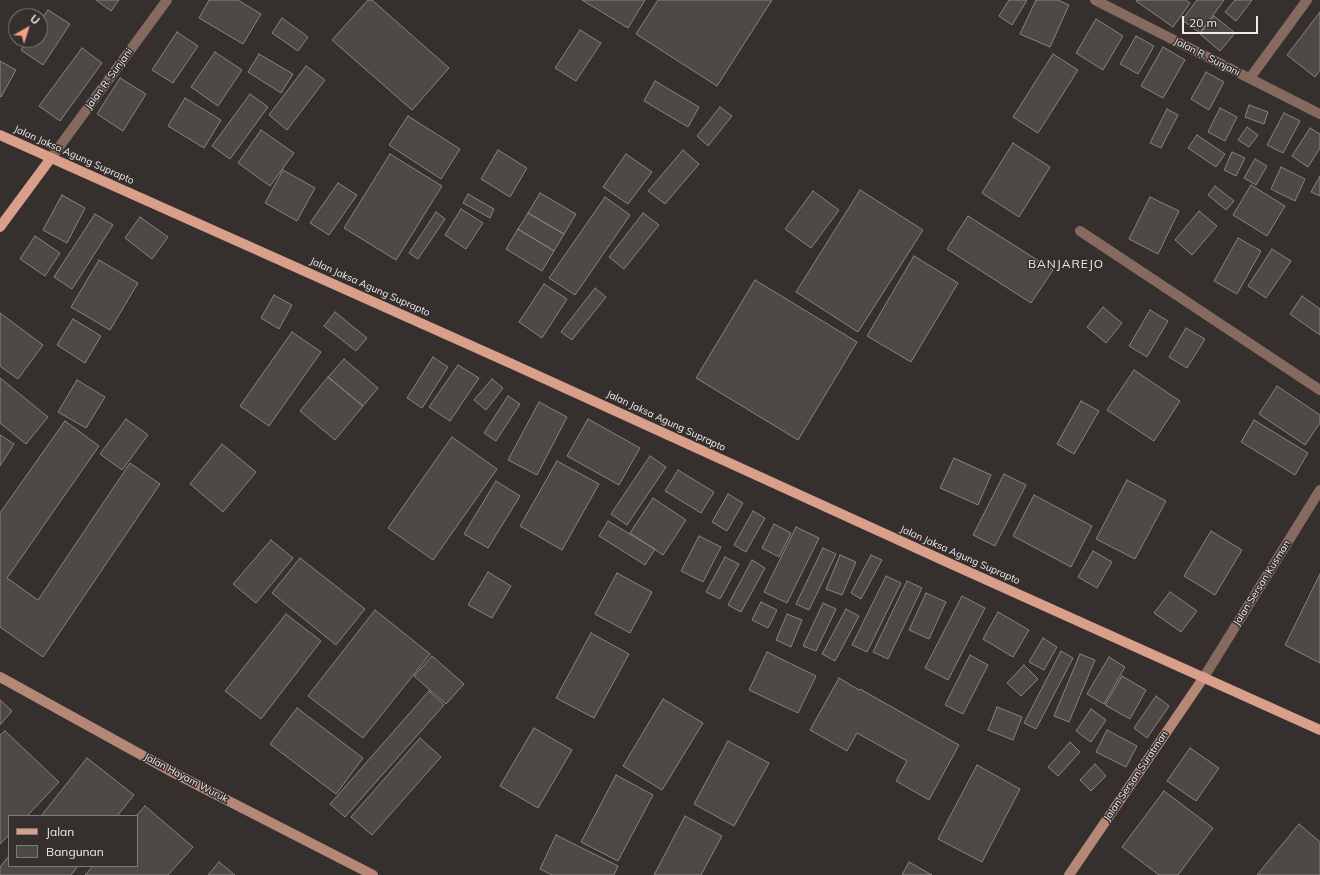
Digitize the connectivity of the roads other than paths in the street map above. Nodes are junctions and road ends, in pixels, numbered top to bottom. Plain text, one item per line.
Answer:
1 (167, 0) edge
2 (1095, 0) edge
3 (1307, 0) edge
4 (1115, 4) edge
5 (1250, 78) junction
6 (1320, 114) edge
7 (0, 135) edge
8 (51, 158) junction
9 (0, 227) edge
10 (1080, 231) dead end
11 (1320, 390) edge
12 (1320, 490) edge
13 (0, 677) edge
14 (1204, 677) junction
15 (1320, 730) edge
16 (373, 875) edge
17 (1069, 875) edge

1 - 8 street, Jalan R. Sunjani
2 - 4 street, Jalan R. Sunjani
3 - 5 street
4 - 5 street, Jalan R. Sunjani
5 - 6 street, Jalan R. Sunjani
7 - 8 main road, Jalan Jaksa Agung Suprapto
8 - 9 main road
8 - 14 main road, Jalan Jaksa Agung Suprapto
10 - 11 street
12 - 14 street, Jalan Sersan Kusman
13 - 16 street, Jalan Hayam Wuruk
14 - 15 main road, Jalan Jaksa Agung Suprapto
14 - 17 street, Jalan Sersan Suratman

